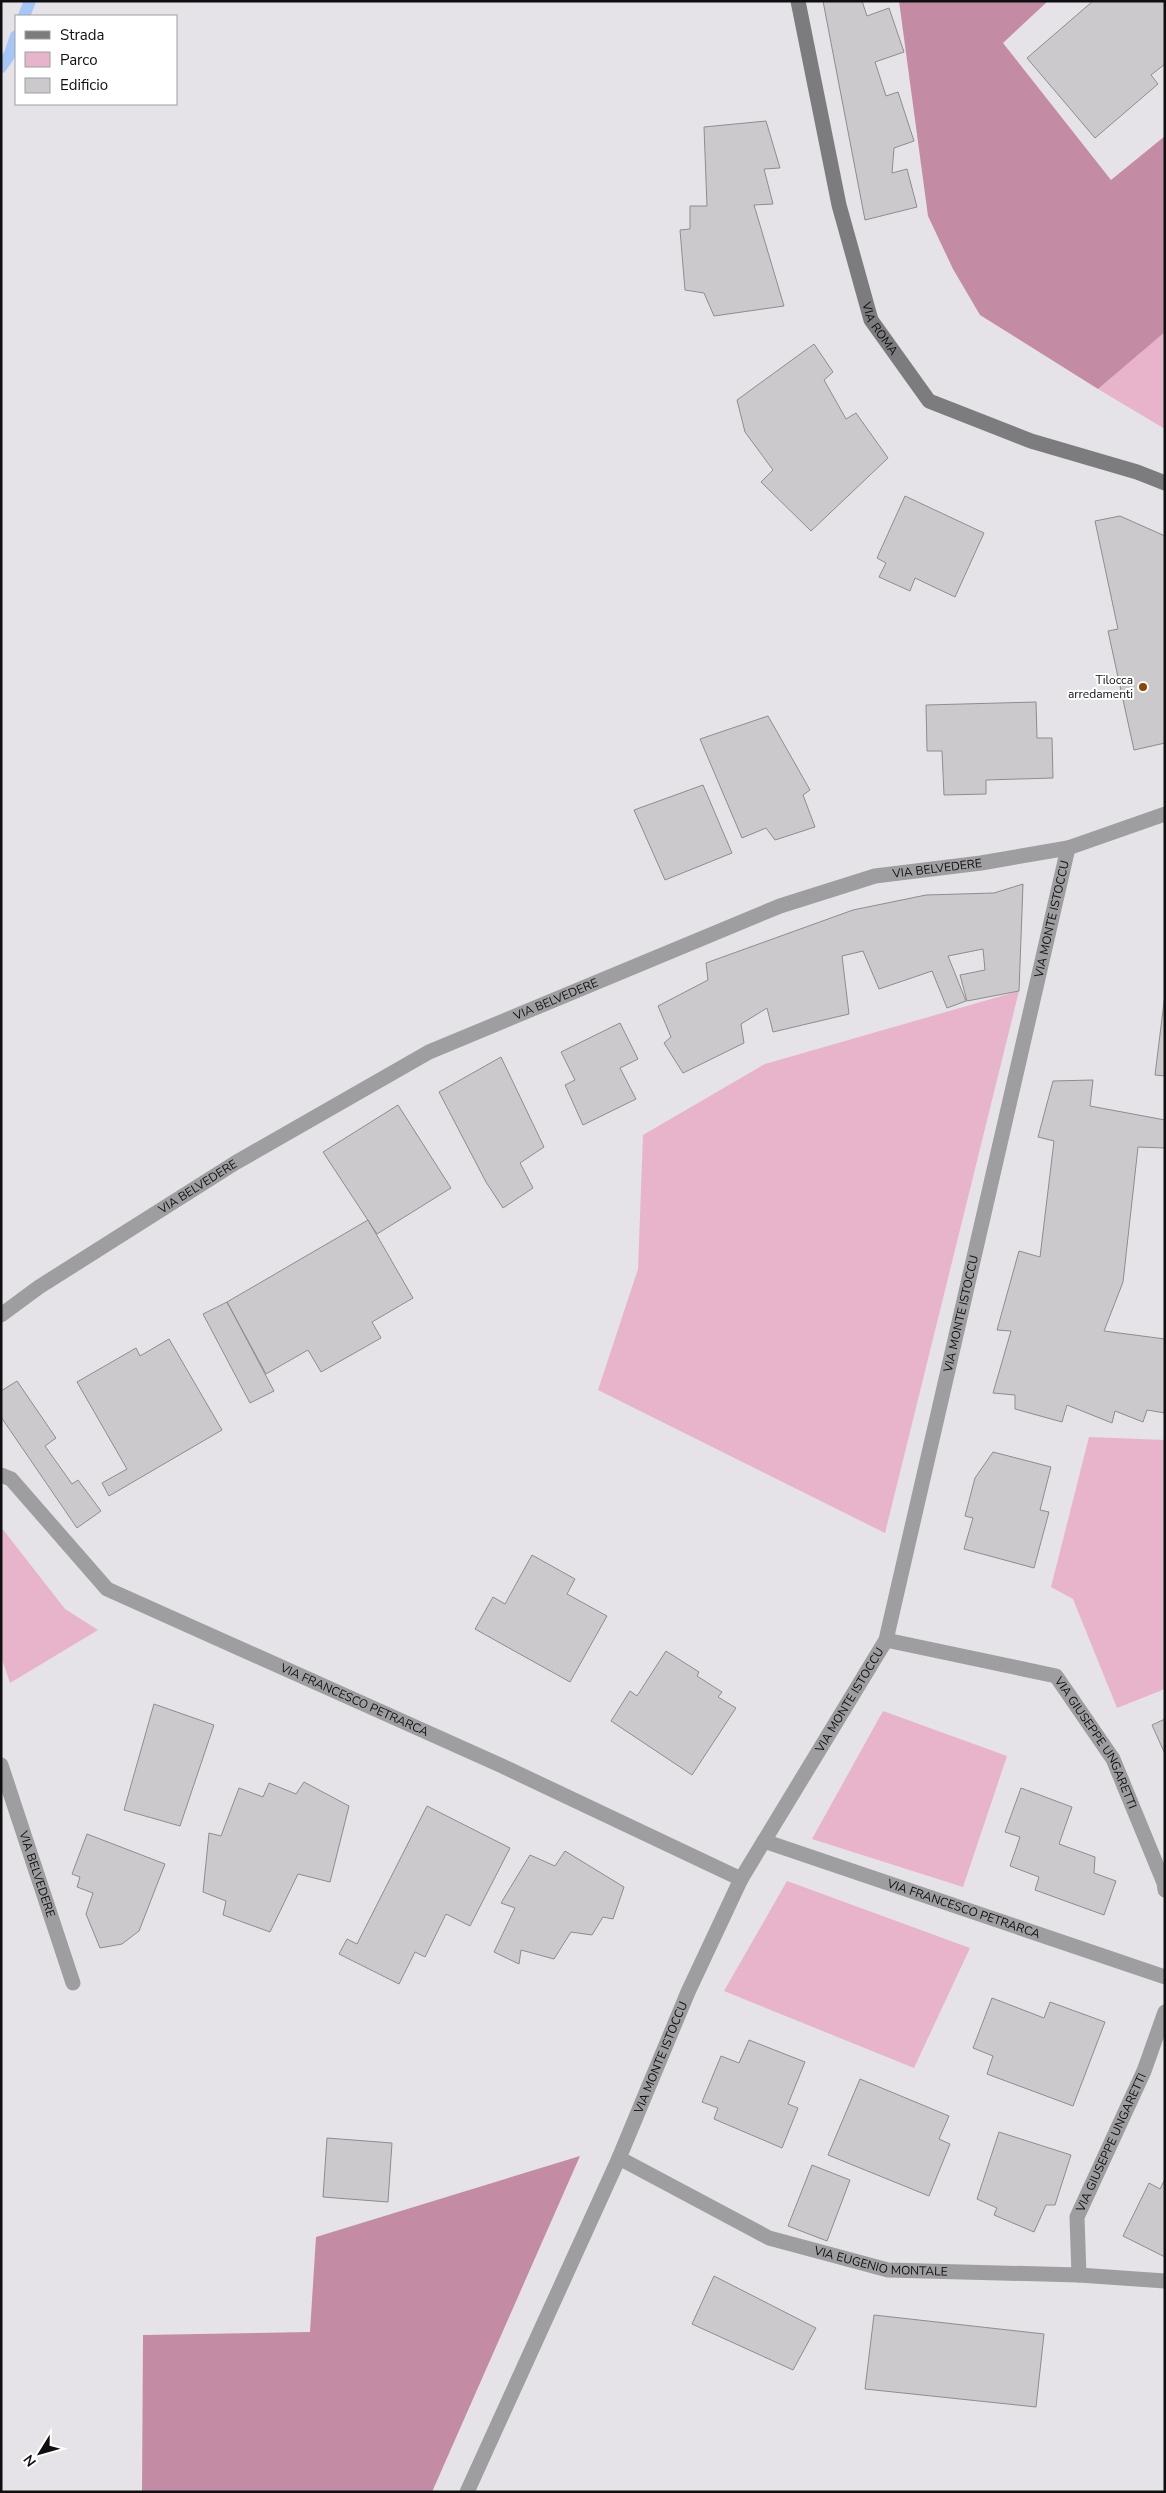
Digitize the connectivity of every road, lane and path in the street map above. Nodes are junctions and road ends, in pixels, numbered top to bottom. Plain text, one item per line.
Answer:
1 (798, 1) edge
2 (1165, 483) edge
3 (1165, 814) edge
4 (1068, 848) junction
5 (1, 1315) edge
6 (1, 1475) edge
7 (886, 1640) junction
8 (1, 1765) edge
9 (764, 1841) junction
10 (741, 1879) junction
11 (1165, 1890) edge
12 (1165, 1978) edge
13 (73, 1983) dead end
14 (1165, 2012) edge
15 (618, 2158) junction
16 (1079, 2275) junction
17 (1165, 2281) edge
18 (467, 2492) edge

1 - 2 main road, VIA ROMA
3 - 4 street, VIA BELVEDERE
4 - 5 street, VIA BELVEDERE
4 - 7 street, VIA MONTE ISTOCCU
6 - 10 street, VIA FRANCESCO PETRARCA
7 - 9 street, VIA MONTE ISTOCCU
7 - 11 street, VIA GIUSEPPE UNGARETTI
8 - 13 street, VIA BELVEDERE
9 - 10 street, VIA MONTE ISTOCCU
9 - 12 street, VIA FRANCESCO PETRARCA
10 - 15 street, VIA MONTE ISTOCCU
14 - 16 street, VIA GIUSEPPE UNGARETTI
15 - 16 street, VIA EUGENIO MONTALE
15 - 18 street, VIA MONTE ISTOCCU
16 - 17 street, VIA EUGENIO MONTALE

